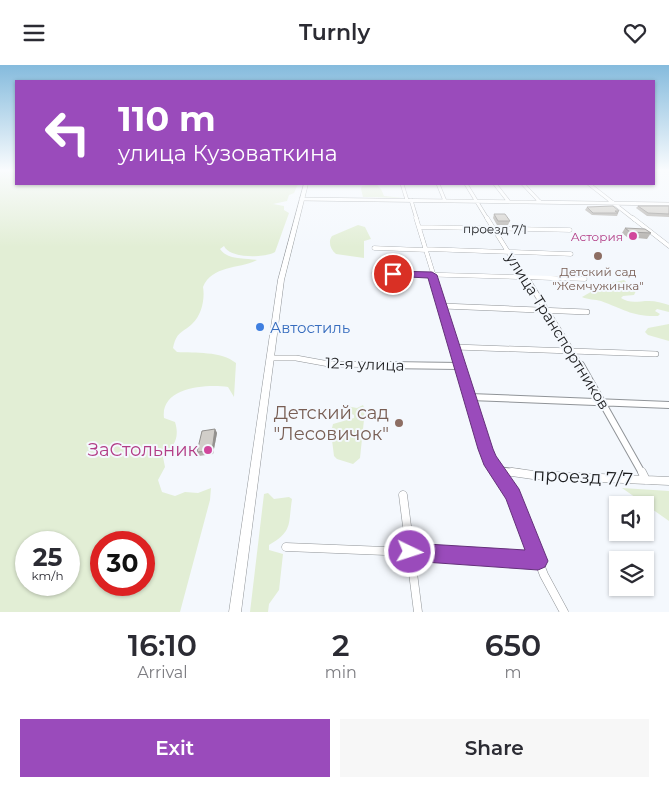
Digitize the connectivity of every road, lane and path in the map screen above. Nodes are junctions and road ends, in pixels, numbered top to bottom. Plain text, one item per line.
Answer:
1 (302, 196) edge
2 (407, 196) edge
3 (443, 196) edge
4 (473, 196) edge
5 (504, 196) edge
6 (534, 196) edge
7 (604, 196) edge
8 (301, 199) junction
9 (409, 200) junction
10 (445, 201) junction
11 (477, 201) junction
12 (509, 202) junction
13 (540, 202) junction
14 (614, 203) junction
15 (669, 204) edge
16 (419, 227) junction
17 (494, 229) junction
18 (570, 230) dead end
19 (669, 246) edge
20 (374, 249) dead end
21 (425, 250) junction
22 (508, 252) junction
23 (572, 253) dead end
24 (374, 273) dead end
25 (432, 275) junction
26 (525, 277) junction
27 (585, 279) dead end
28 (443, 306) junction
29 (548, 311) junction
30 (587, 312) dead end
31 (455, 347) junction
32 (572, 351) junction
33 (656, 354) dead end
34 (270, 358) junction
35 (461, 366) junction
36 (470, 397) junction
37 (603, 402) junction
38 (669, 405) edge
39 (497, 470) junction
40 (646, 480) junction
41 (669, 481) edge
42 (403, 495) dead end
43 (286, 547) dead end
44 (410, 552) junction
45 (538, 561) junction
46 (235, 612) edge
47 (418, 612) edge
48 (564, 612) edge

1 - 8 highway
2 - 9 street
3 - 10 street
4 - 11 street, улица Транспортников
5 - 12 street
6 - 13 street
7 - 14 street
8 - 9 street
8 - 34 highway
9 - 10 street
9 - 16 street
10 - 11 street
11 - 12 street
11 - 17 street, улица Транспортников
12 - 13 street
13 - 14 street
14 - 15 street
14 - 19 street
16 - 17 street, проезд 7/1
16 - 21 street
17 - 18 street, проезд 7/1
17 - 22 street, улица Транспортников
20 - 21 street
21 - 22 street
21 - 25 street
22 - 23 street
22 - 26 street, улица Транспортников
24 - 25 street
25 - 26 street
25 - 28 street
26 - 27 street
26 - 29 street, улица Транспортников
28 - 29 street
28 - 31 street
29 - 30 street
29 - 32 street, улица Транспортников
31 - 32 street
31 - 35 street
32 - 33 street
32 - 37 street, улица Транспортников
34 - 35 street, 12-я улица
34 - 46 highway
35 - 36 street
36 - 37 street
36 - 39 street
37 - 38 street
37 - 40 street, улица Транспортников
39 - 40 street, проезд 7/7
39 - 45 street
40 - 41 street, проезд 7/7
42 - 44 street
43 - 44 street
44 - 45 street
44 - 47 street
45 - 48 street

